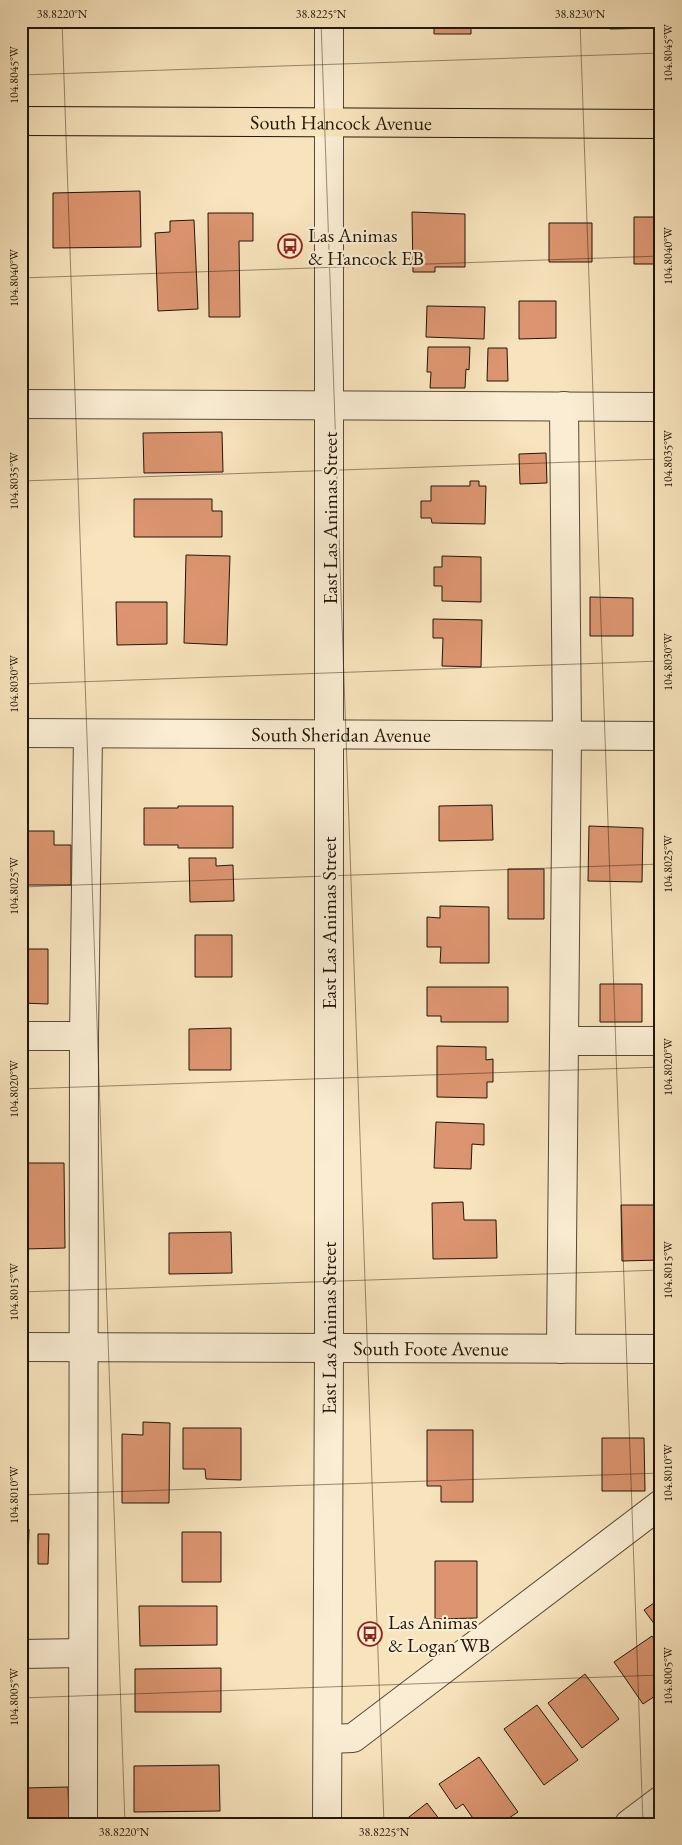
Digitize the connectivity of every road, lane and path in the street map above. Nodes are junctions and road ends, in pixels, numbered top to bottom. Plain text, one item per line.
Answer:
1 (329, 21) edge
2 (21, 122) edge
3 (329, 123) junction
4 (661, 124) edge
5 (21, 404) edge
6 (330, 404) junction
7 (564, 406) junction
8 (661, 407) edge
9 (21, 733) edge
10 (88, 734) junction
11 (329, 734) junction
12 (567, 734) junction
13 (661, 736) edge
14 (21, 1036) edge
15 (84, 1036) junction
16 (564, 1041) junction
17 (661, 1041) edge
18 (21, 1347) edge
19 (82, 1348) junction
20 (329, 1348) junction
21 (561, 1349) junction
22 (661, 1349) edge
23 (661, 1504) edge
24 (83, 1653) junction
25 (21, 1654) edge
26 (328, 1739) junction
27 (661, 1800) edge
28 (82, 1824) edge
29 (327, 1824) edge
30 (629, 1824) edge

1 - 3 street, East Las Animas Street
2 - 3 main road, South Hancock Avenue
3 - 4 main road, South Hancock Avenue
3 - 6 street, East Las Animas Street
5 - 6 street
6 - 7 street
6 - 11 street, East Las Animas Street
7 - 8 street
7 - 12 street
9 - 10 street, South Sheridan Avenue
10 - 11 street, South Sheridan Avenue
10 - 15 street
11 - 12 street, South Sheridan Avenue
11 - 20 street, East Las Animas Street
12 - 13 street, South Sheridan Avenue
12 - 16 street
14 - 15 street
15 - 19 street
16 - 17 street
16 - 21 street
18 - 19 street, South Foote Avenue
19 - 20 street, South Foote Avenue
19 - 24 street
20 - 21 street, South Foote Avenue
20 - 26 street, East Las Animas Street
21 - 22 street, South Foote Avenue
23 - 26 street
24 - 25 street
24 - 28 street
26 - 29 street, East Las Animas Street
27 - 30 street

